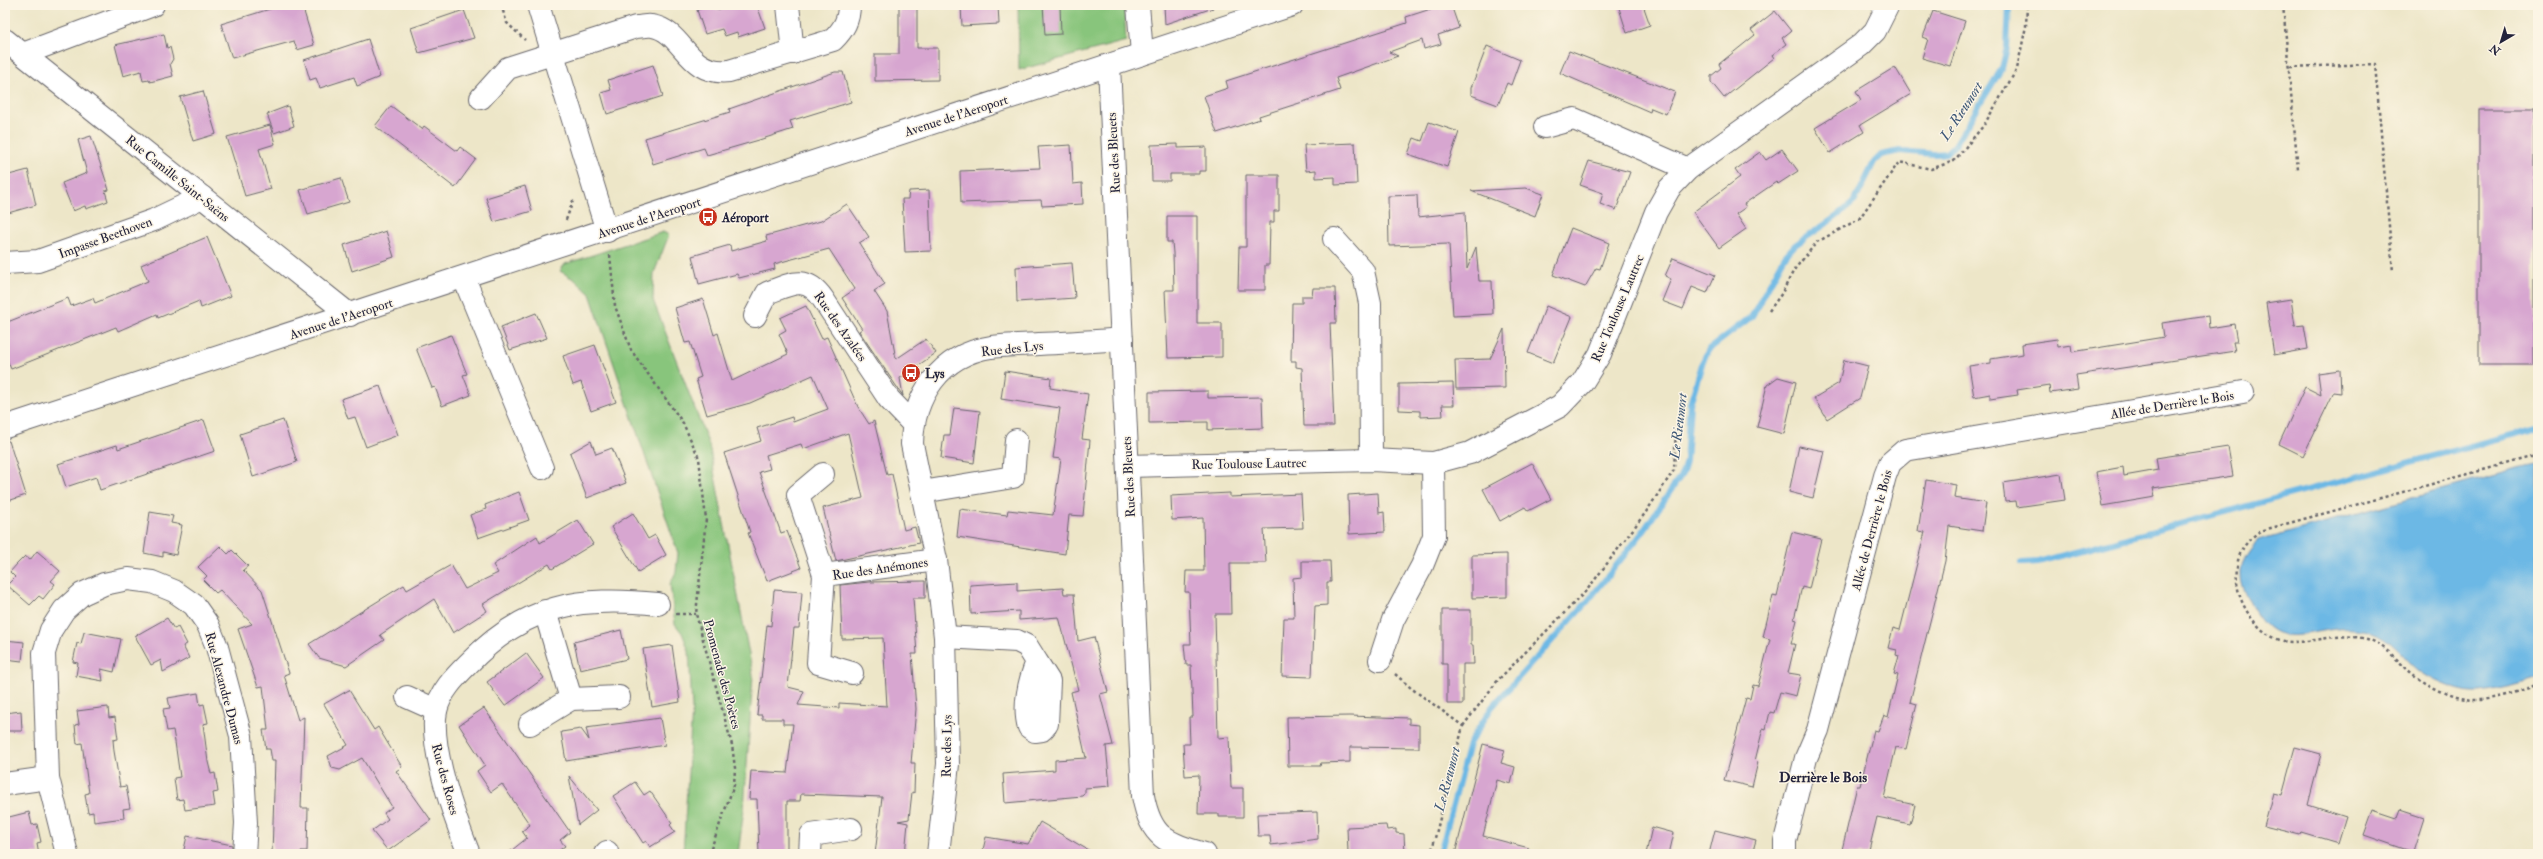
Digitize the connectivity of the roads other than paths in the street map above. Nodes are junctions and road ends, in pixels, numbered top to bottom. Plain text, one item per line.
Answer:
1 (153, 5) edge
2 (538, 5) edge
3 (788, 5) edge
4 (850, 5) edge
5 (1138, 5) edge
6 (1292, 5) edge
7 (1888, 5) edge
8 (5, 40) edge
9 (553, 53) junction
10 (793, 53) junction
11 (23, 54) junction
12 (1142, 54) junction
13 (1109, 64) junction
14 (482, 98) dead end
15 (1545, 127) dead end
16 (1688, 169) junction
17 (202, 197) junction
18 (607, 230) junction
19 (1334, 239) dead end
20 (5, 263) edge
21 (464, 278) junction
22 (350, 315) junction
23 (755, 316) dead end
24 (1122, 339) junction
25 (2243, 392) dead end
26 (912, 424) junction
27 (5, 427) edge
28 (1016, 440) dead end
29 (1371, 460) junction
30 (1433, 463) junction
31 (1128, 466) junction
32 (542, 468) dead end
33 (823, 474) dead end
34 (922, 492) junction
35 (936, 560) junction
36 (824, 575) junction
37 (658, 604) dead end
38 (545, 611) junction
39 (945, 637) junction
40 (1380, 660) road end
41 (1037, 662) dead end
42 (852, 673) dead end
43 (407, 697) dead end
44 (619, 697) dead end
45 (571, 699) junction
46 (436, 710) junction
47 (530, 724) dead end
48 (48, 778) junction
49 (5, 784) edge
50 (851, 829) dead end
51 (67, 854) edge
52 (244, 854) edge
53 (469, 854) edge
54 (810, 854) edge
55 (938, 854) edge
56 (1205, 854) edge
57 (1785, 854) edge

1 - 11 street
2 - 9 street
3 - 10 street
4 - 10 street
5 - 12 street
6 - 12 street, Avenue de l'Aeroport
7 - 16 street, Rue Toulouse Lautrec
8 - 11 street, Rue Camille Saint-Saëns
9 - 10 street
9 - 14 street
9 - 18 street
11 - 17 street, Rue Camille Saint-Saëns
12 - 13 street, Avenue de l'Aeroport
13 - 18 street, Avenue de l'Aeroport
13 - 24 street, Rue des Bleuets
15 - 16 street
16 - 30 street, Rue Toulouse Lautrec
17 - 20 street, Impasse Beethoven
17 - 22 street, Rue Camille Saint-Saëns
18 - 21 street, Avenue de l'Aeroport
19 - 29 street
21 - 22 street, Avenue de l'Aeroport
21 - 32 street
22 - 27 street, Avenue de l'Aeroport
23 - 26 street, Rue des Azalées
24 - 26 street, Rue des Lys
24 - 31 street, Rue des Bleuets
25 - 57 street, Allée de Derrière le Bois
26 - 34 street, Rue des Lys
28 - 34 street
29 - 30 street, Rue Toulouse Lautrec
29 - 31 street, Rue Toulouse Lautrec
30 - 40 street
31 - 56 street, Rue des Bleuets
33 - 36 street, Rue des Anémones
34 - 35 street, Rue des Lys
35 - 36 street, Rue des Anémones
35 - 39 street, Rue des Lys
36 - 42 street, Rue des Anémones
37 - 38 street, Rue des Roses
38 - 45 street
38 - 46 street, Rue des Roses
39 - 41 street
39 - 55 street, Rue des Lys
43 - 46 street
44 - 45 street
45 - 47 street
46 - 53 street, Rue des Roses
48 - 49 street
48 - 51 street, Rue Alexandre Dumas
48 - 52 street, Rue Alexandre Dumas
50 - 54 street

